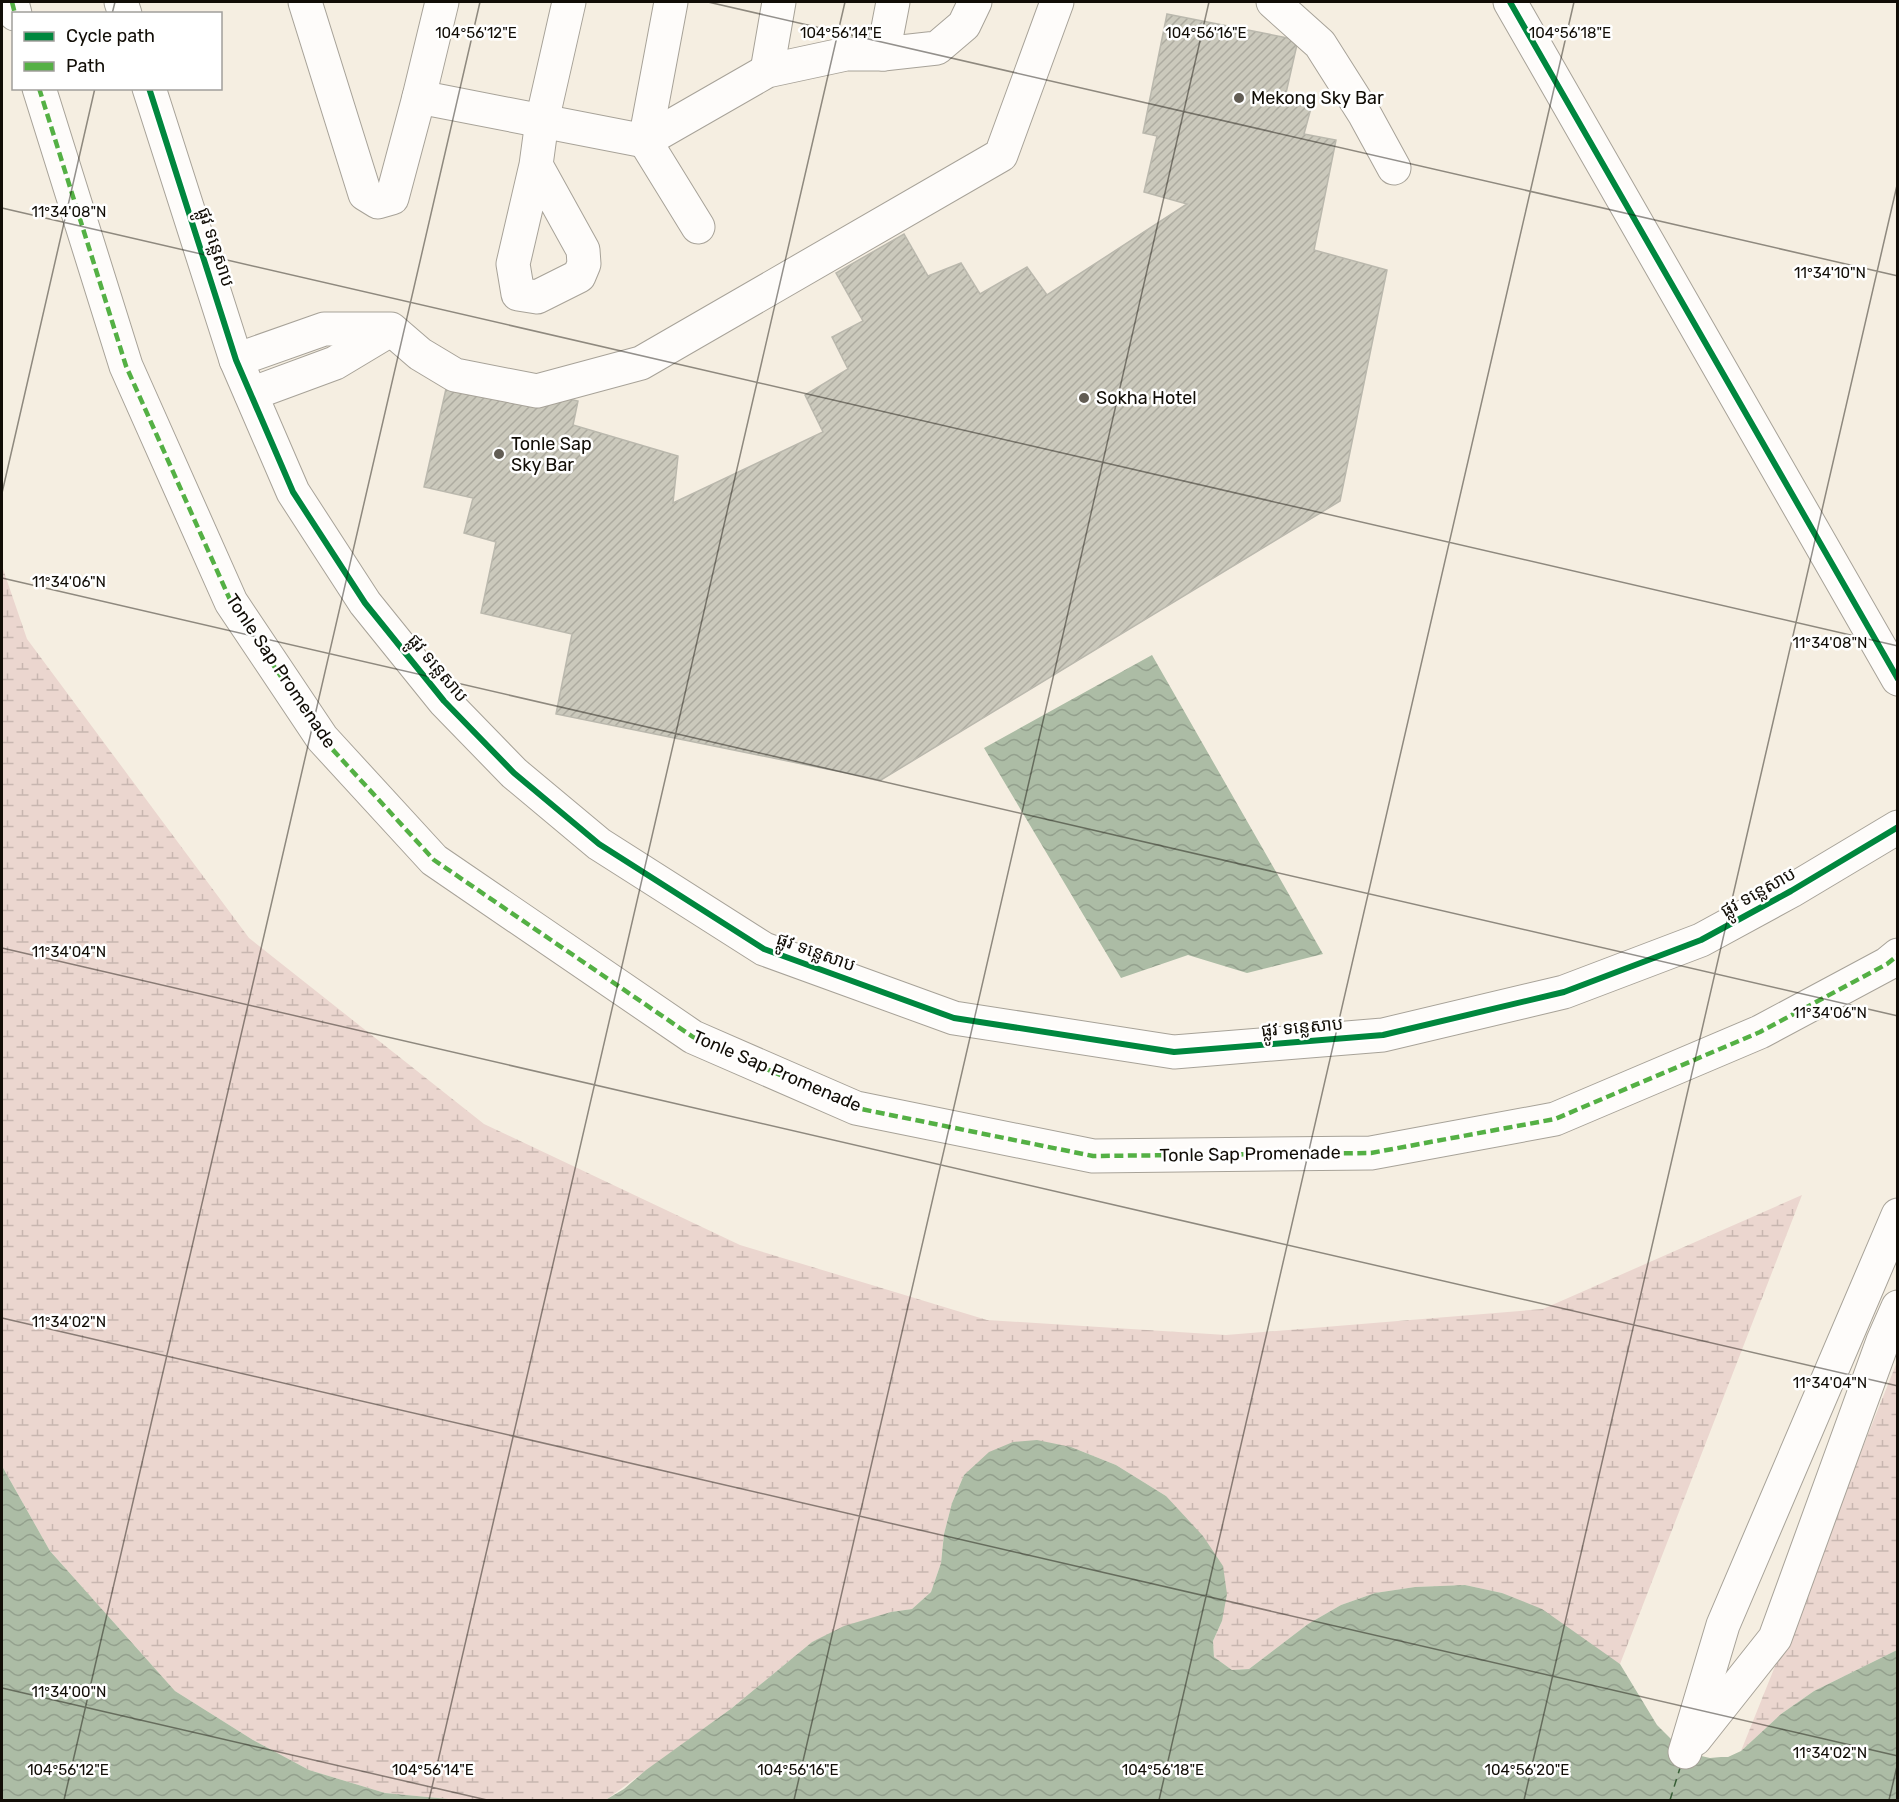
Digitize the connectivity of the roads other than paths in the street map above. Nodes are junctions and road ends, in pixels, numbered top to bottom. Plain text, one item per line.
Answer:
1 (305, 2) edge
2 (442, 2) edge
3 (569, 2) edge
4 (671, 2) edge
5 (779, 2) edge
6 (893, 2) edge
7 (975, 2) edge
8 (1057, 2) edge
9 (1273, 2) edge
10 (1510, 2) edge
11 (884, 54) junction
12 (767, 71) junction
13 (40, 90) edge
14 (150, 90) edge
15 (419, 97) junction
16 (542, 121) junction
17 (645, 141) junction
18 (536, 165) dead end
19 (1394, 168) dead end
20 (698, 227) dead end
21 (391, 329) junction
22 (236, 360) junction
23 (251, 394) junction
24 (1898, 679) edge
25 (1898, 827) edge
26 (1898, 955) edge
27 (1898, 1215) edge
28 (1898, 1307) edge

1 - 15 street
2 - 15 street
3 - 16 street
4 - 17 street
5 - 12 street
6 - 11 street
7 - 11 street
8 - 21 street
9 - 19 street
10 - 24 street
11 - 12 street
12 - 17 street
13 - 26 street, Tonle Sap Promenade
14 - 22 street, ផ្លូវ ទន្លេសាប
15 - 16 street
16 - 17 street
16 - 18 street
17 - 20 street
21 - 22 street
21 - 23 street
22 - 23 street, ផ្លូវ ទន្លេសាប
23 - 25 street, ផ្លូវ ទន្លេសាប
27 - 28 street

